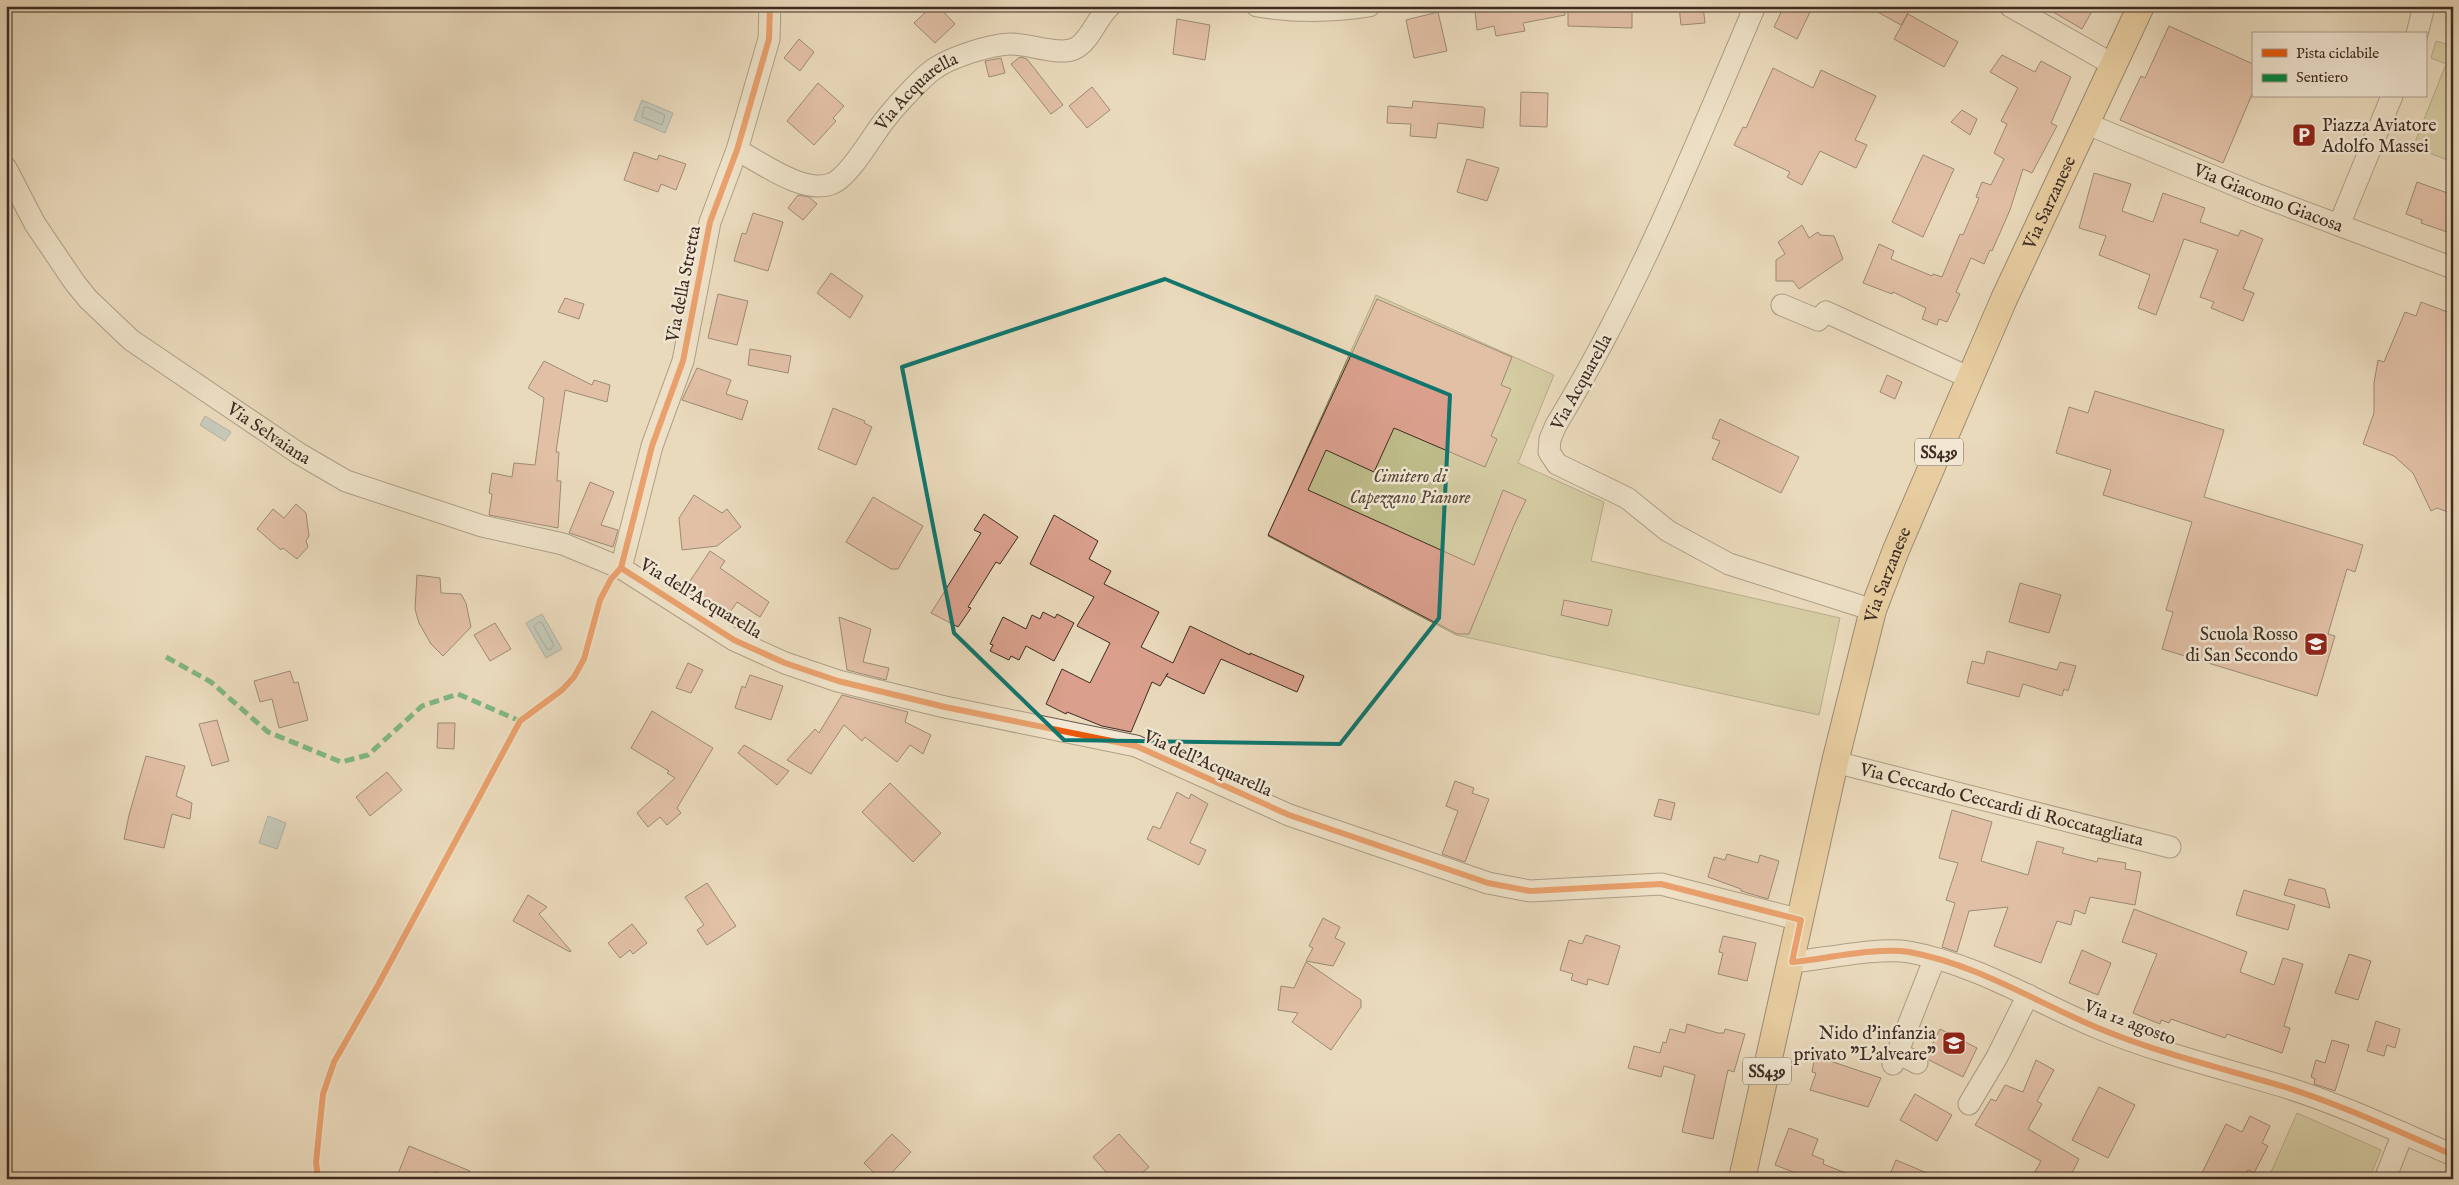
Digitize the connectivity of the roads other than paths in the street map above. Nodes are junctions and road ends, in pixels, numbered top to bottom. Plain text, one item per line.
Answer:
1 (770, 6) edge
2 (1110, 6) edge
3 (1257, 6) edge
4 (1369, 6) edge
5 (1755, 6) edge
6 (2010, 6) edge
7 (2141, 6) edge
8 (2424, 6) edge
9 (2418, 32) edge
10 (2112, 64) junction
11 (2391, 98) edge
12 (2085, 123) junction
13 (737, 150) junction
14 (6, 168) edge
15 (2339, 225) junction
16 (2453, 268) edge
17 (1782, 305) dead end
18 (1970, 378) junction
19 (622, 568) junction
20 (1873, 610) junction
21 (1835, 762) junction
22 (2170, 847) dead end
23 (1801, 920) junction
24 (1934, 960) junction
25 (1792, 962) junction
26 (2028, 995) junction
27 (1903, 1060) dead end
28 (1969, 1104) dead end
29 (2403, 1133) junction
30 (2453, 1155) edge
31 (1742, 1179) edge
32 (2385, 1179) edge

1 - 13 street, Via della Stretta
2 - 13 street, Via Acquarella
3 - 4 street
5 - 20 street, Via Acquarella
6 - 10 street
7 - 10 main road, Via Sarzanese / SS439
8 - 9 street
10 - 12 main road, Via Sarzanese / SS439
11 - 15 street
12 - 15 street, Via Giacomo Giacosa
12 - 18 main road, Via Sarzanese / SS439
13 - 19 street, Via della Stretta
14 - 19 street, Via Selvaiana
15 - 16 street, Via Giacomo Giacosa
17 - 18 street
18 - 20 main road, Via Sarzanese / SS439
19 - 23 street, Via dell'Acquarella
20 - 21 main road, Via Sarzanese / SS439
21 - 22 street, Via Ceccardo Ceccardi di Roccatagliata
21 - 23 main road, Via Sarzanese / SS439
23 - 25 main road, Via Sarzanese / SS439
24 - 25 street, Via 12 agosto
24 - 26 street, Via 12 agosto
24 - 27 street
25 - 31 main road, Via Sarzanese / SS439
26 - 28 street
26 - 29 street, Via 12 agosto
29 - 30 street, Via 12 agosto
29 - 32 street

